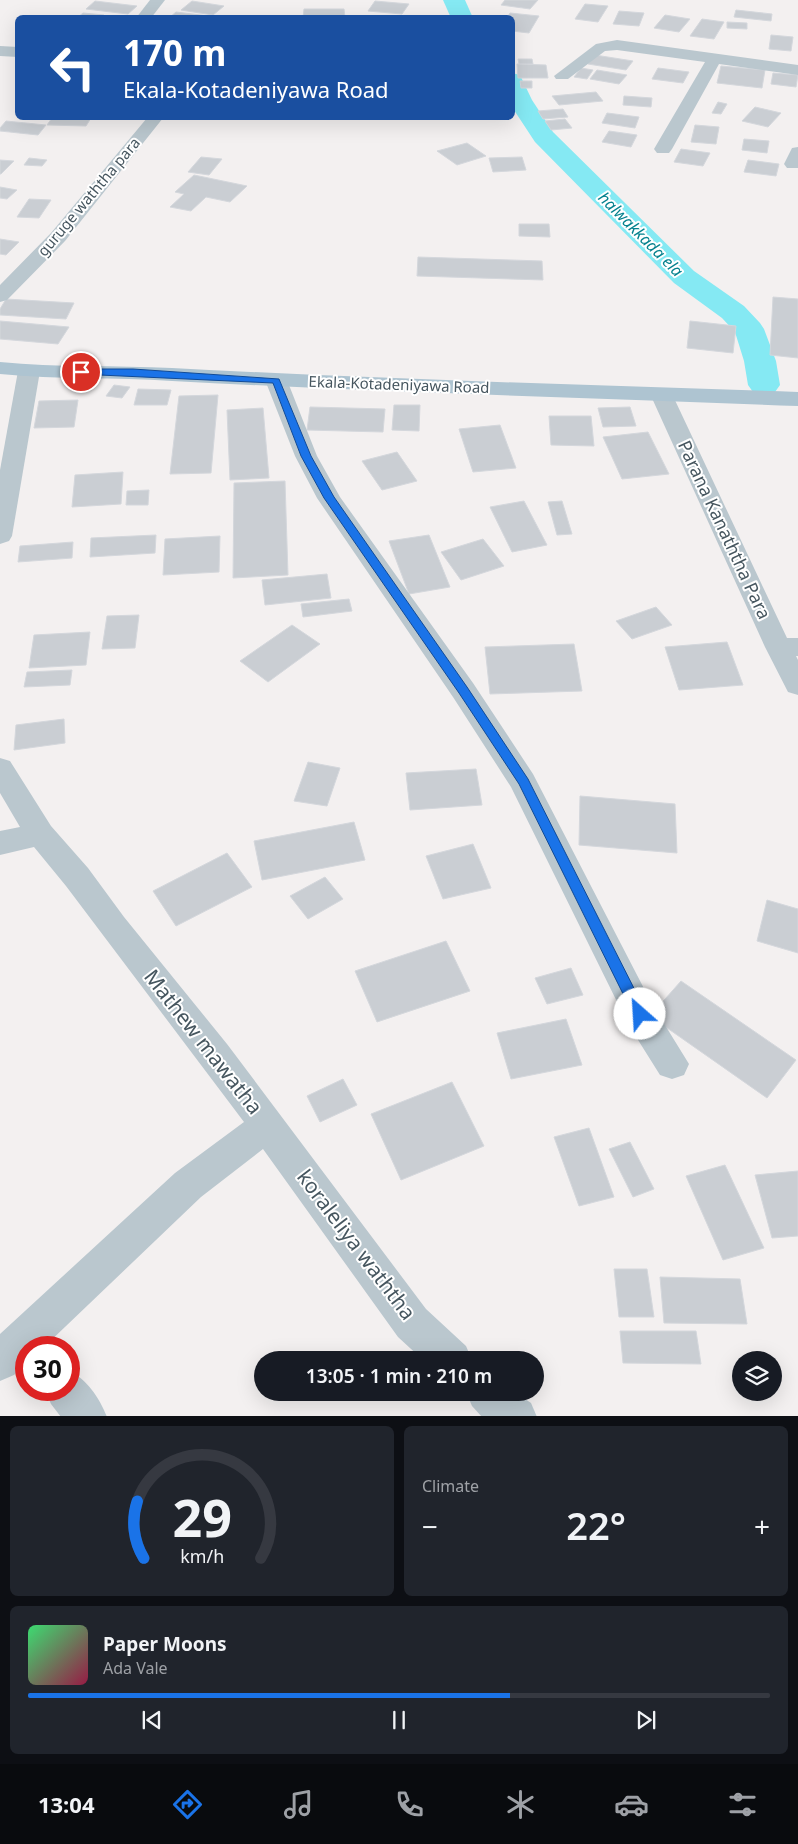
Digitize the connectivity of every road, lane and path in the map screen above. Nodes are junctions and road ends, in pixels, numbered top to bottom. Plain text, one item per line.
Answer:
1 (158, 0) edge
2 (146, 15) edge
3 (0, 51) edge
4 (15, 52) edge
5 (715, 58) junction
6 (798, 70) edge
7 (562, 76) dead end
8 (154, 120) edge
9 (663, 149) dead end
10 (0, 296) edge
11 (0, 368) edge
12 (29, 371) junction
13 (276, 380) junction
14 (662, 396) junction
15 (798, 400) edge
16 (0, 536) edge
17 (788, 647) edge
18 (798, 685) edge
19 (0, 769) edge
20 (40, 834) junction
21 (0, 843) edge
22 (672, 1064) dead end
23 (266, 1125) junction
24 (31, 1336) edge
25 (442, 1351) edge
26 (74, 1401) edge
27 (496, 1401) edge
28 (87, 1416) edge
29 (517, 1416) edge

1 - 2 street
3 - 4 street
5 - 6 street
5 - 7 street
5 - 9 street
8 - 10 street, guruge waththa para
11 - 12 main road, Ekala-Kotadeniyawa Road
12 - 13 main road, Ekala-Kotadeniyawa Road
12 - 16 street
13 - 14 main road, Ekala-Kotadeniyawa Road
13 - 22 street
14 - 15 main road, Ekala-Kotadeniyawa Road
14 - 17 street, Parana Kanaththa Para
17 - 18 street, Parana Kanaththa Para
19 - 20 street, Mathew mawatha
20 - 21 street
20 - 23 street, Mathew mawatha
23 - 24 street, Mathew mawatha
23 - 25 street, koraleliya waththa
26 - 28 street
27 - 29 street

